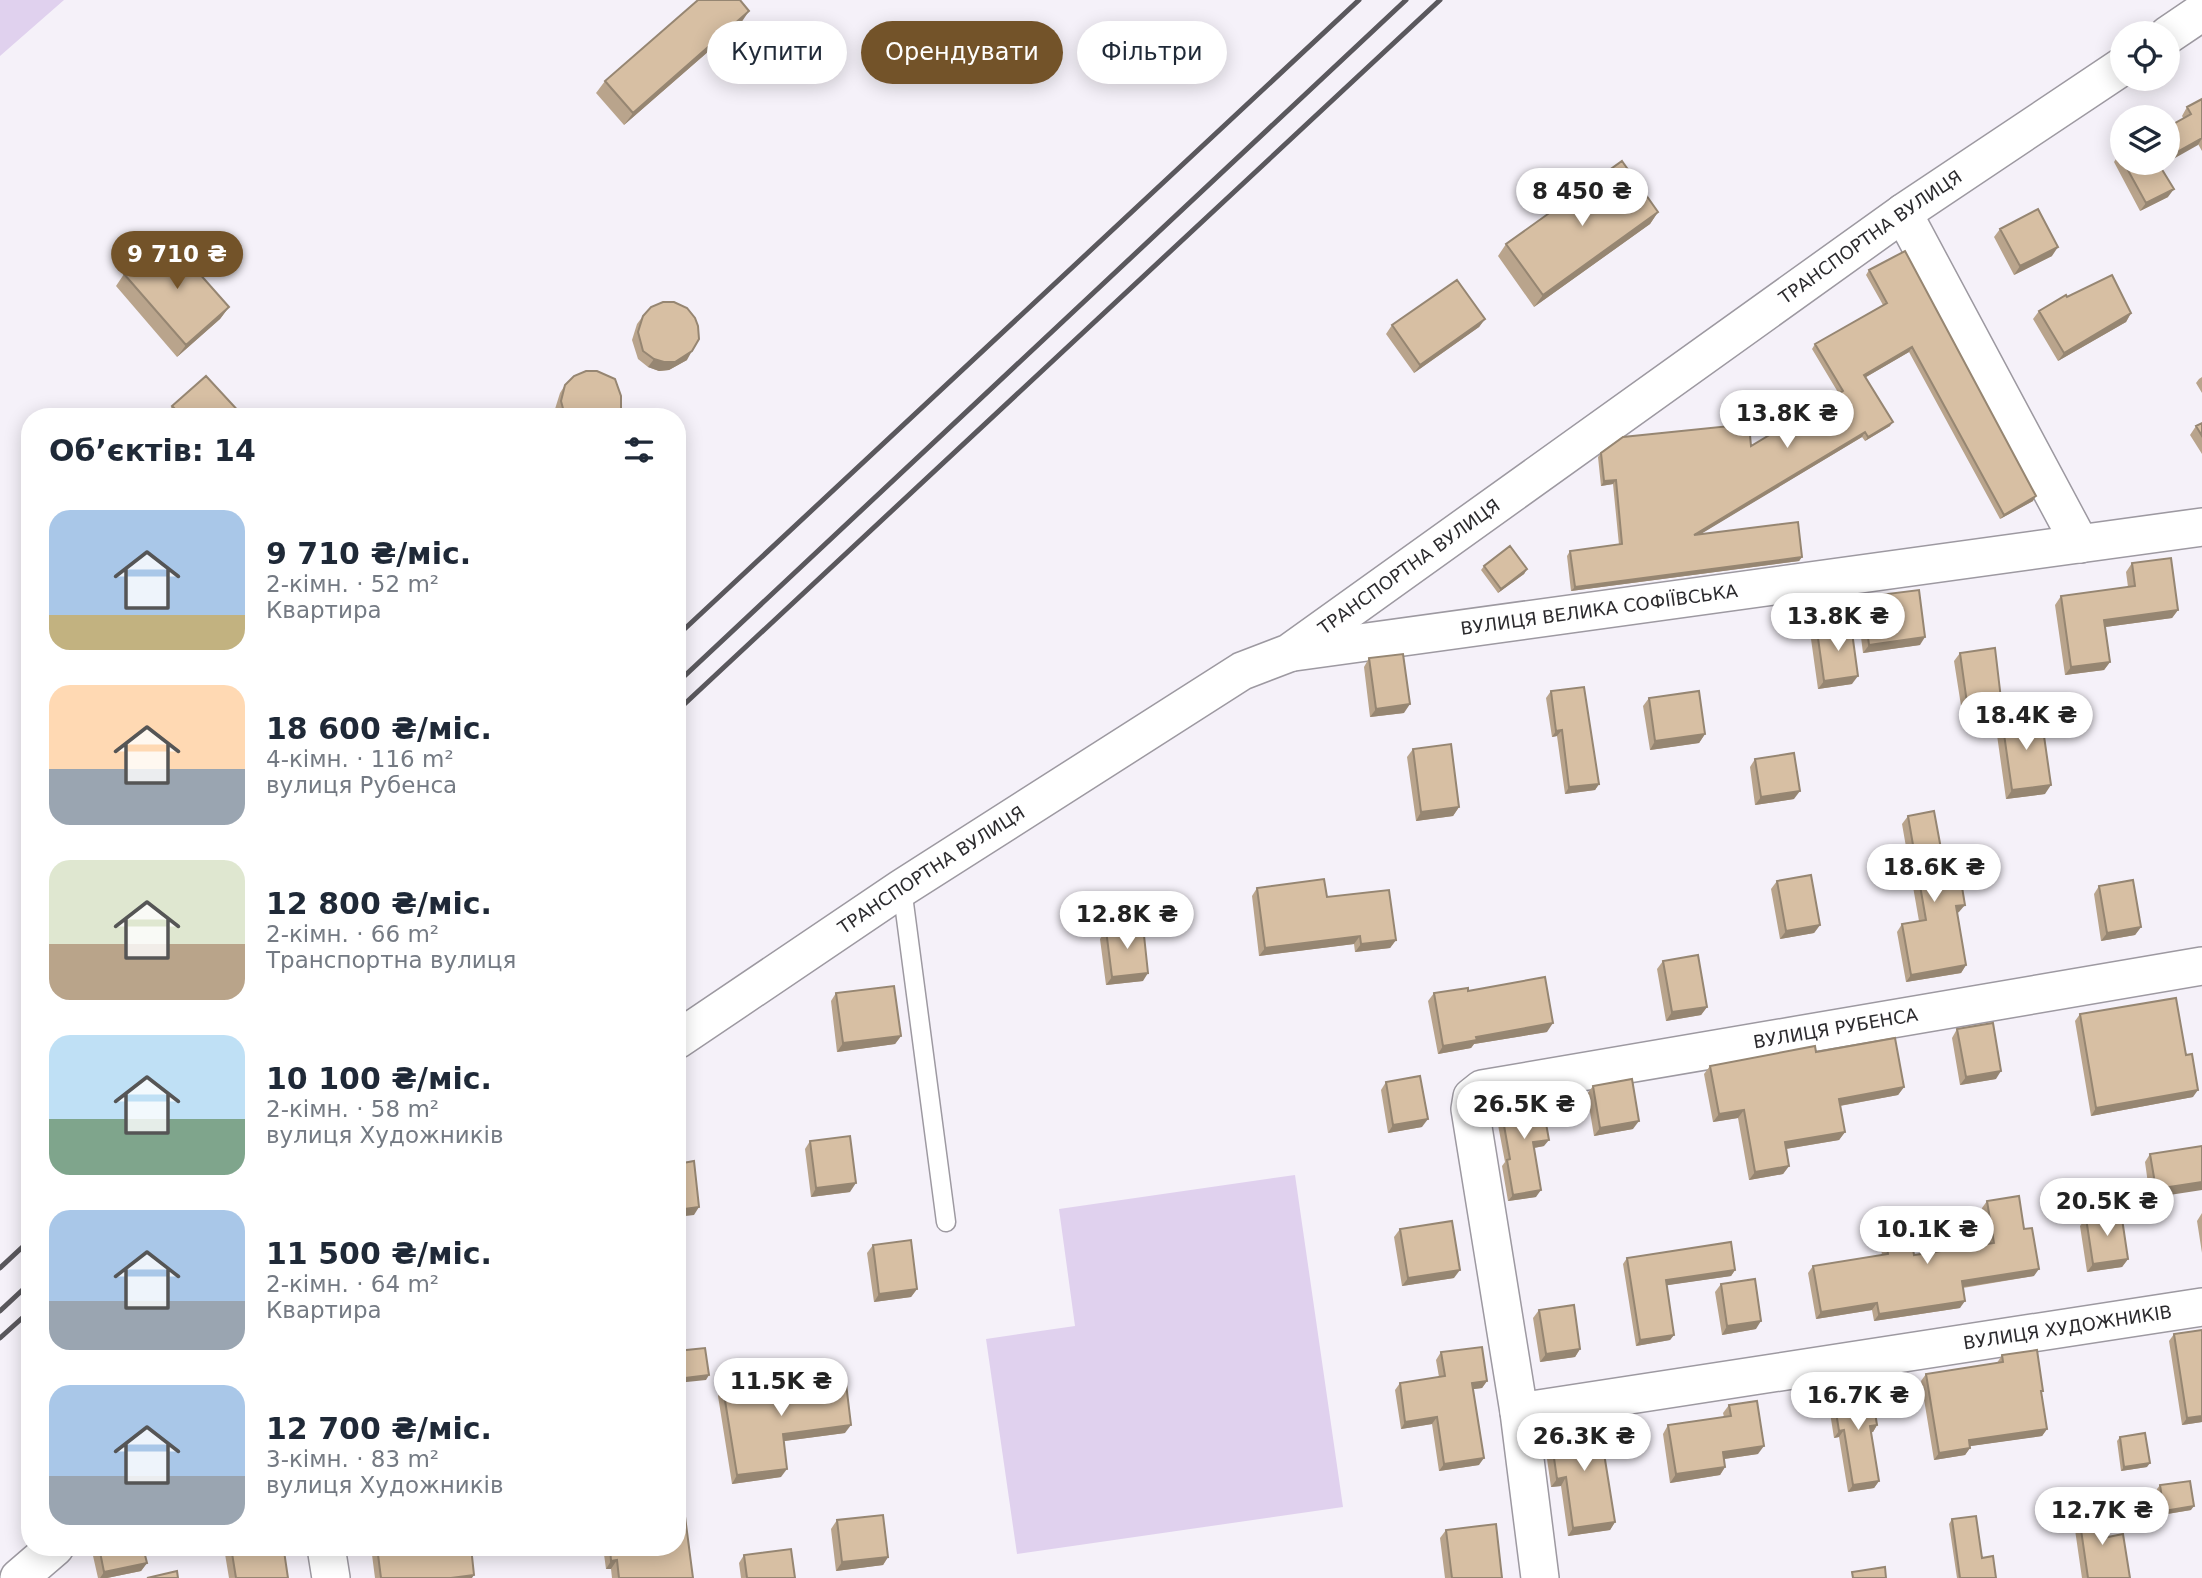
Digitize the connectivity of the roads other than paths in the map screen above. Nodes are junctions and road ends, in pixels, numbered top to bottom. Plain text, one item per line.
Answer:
1 (2202, 12) edge
2 (2180, 27) edge
3 (2110, 75) edge
4 (1903, 213) junction
5 (2202, 527) edge
6 (2080, 544) junction
7 (1289, 653) junction
8 (902, 888) junction
9 (2202, 966) edge
10 (686, 1034) edge
11 (946, 1222) dead end
12 (2202, 1307) edge
13 (1519, 1412) junction
14 (44, 1556) edge
15 (327, 1556) edge
16 (19, 1578) edge
17 (331, 1578) edge
18 (1541, 1578) edge

1 - 2 street
3 - 4 street, ТРАНСПОРТНА ВУЛИЦЯ
4 - 6 street
4 - 7 street, ТРАНСПОРТНА ВУЛИЦЯ
5 - 6 street, ВУЛИЦЯ ВЕЛИКА СОФІЇВСЬКА
6 - 7 street, ВУЛИЦЯ ВЕЛИКА СОФІЇВСЬКА
7 - 8 street, ТРАНСПОРТНА ВУЛИЦЯ
8 - 10 street, ТРАНСПОРТНА ВУЛИЦЯ
8 - 11 lane
9 - 13 street, ВУЛИЦЯ РУБЕНСА
12 - 13 street, ВУЛИЦЯ ХУДОЖНИКІВ
13 - 18 street
14 - 16 street
15 - 17 street

